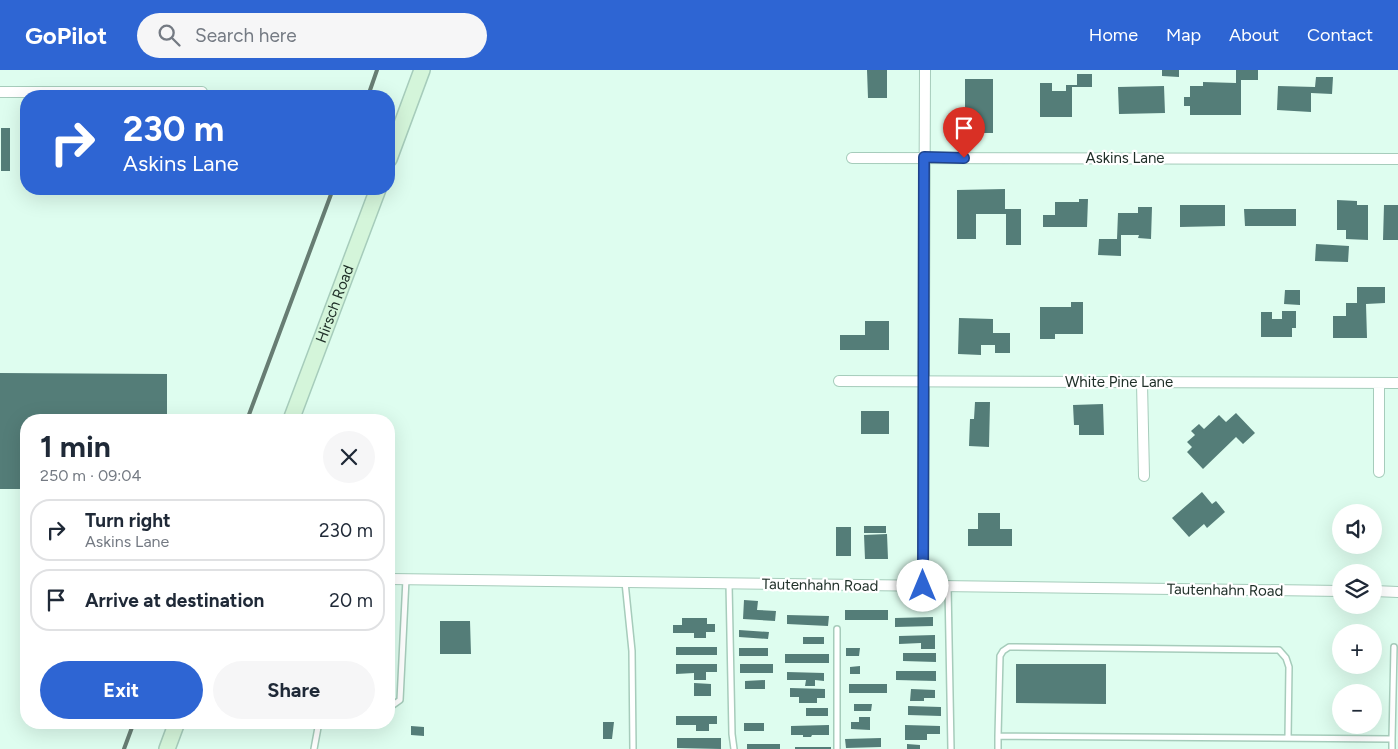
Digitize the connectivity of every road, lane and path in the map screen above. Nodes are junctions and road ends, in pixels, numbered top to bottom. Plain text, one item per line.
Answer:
1 (422, 70) edge
2 (925, 70) edge
3 (0, 92) edge
4 (20, 92) edge
5 (395, 143) edge
6 (924, 157) junction
7 (852, 158) dead end
8 (1398, 159) edge
9 (376, 195) edge
10 (839, 381) dead end
11 (924, 382) junction
12 (1142, 382) junction
13 (1398, 382) edge
14 (1379, 383) junction
15 (293, 414) edge
16 (1379, 472) dead end
17 (1144, 476) dead end
18 (395, 579) edge
19 (406, 579) junction
20 (625, 582) junction
21 (729, 584) junction
22 (923, 586) junction
23 (948, 586) junction
24 (1332, 591) edge
25 (1382, 591) edge
26 (1398, 592) edge
27 (837, 629) dead end
28 (1394, 647) dead end
29 (395, 704) edge
30 (174, 729) edge
31 (318, 729) edge
32 (998, 736) junction
33 (1288, 738) junction
34 (1392, 739) junction
35 (167, 749) edge
36 (314, 749) edge
37 (633, 749) edge
38 (734, 749) edge
39 (837, 749) edge
40 (951, 749) edge
41 (998, 749) edge
42 (1392, 749) edge

1 - 5 main road
2 - 6 street
3 - 4 street
6 - 7 street, Askins Lane
6 - 8 street, Askins Lane
6 - 11 street
9 - 15 main road, Hirsch Road
10 - 11 street, White Pine Lane
11 - 12 street, White Pine Lane
11 - 22 street
12 - 14 street, White Pine Lane
12 - 17 street
13 - 14 street, White Pine Lane
14 - 16 street
18 - 19 street, Tautenhahn Road
19 - 20 street, Tautenhahn Road
19 - 29 lane
20 - 21 street, Tautenhahn Road
20 - 37 lane
21 - 22 street, Tautenhahn Road
21 - 38 lane
22 - 23 street, Tautenhahn Road
23 - 24 street, Tautenhahn Road
23 - 40 lane
25 - 26 street
27 - 39 lane
28 - 34 lane
30 - 35 main road
31 - 36 lane
32 - 33 lane
32 - 33 lane
32 - 41 lane
33 - 34 lane
34 - 42 lane

